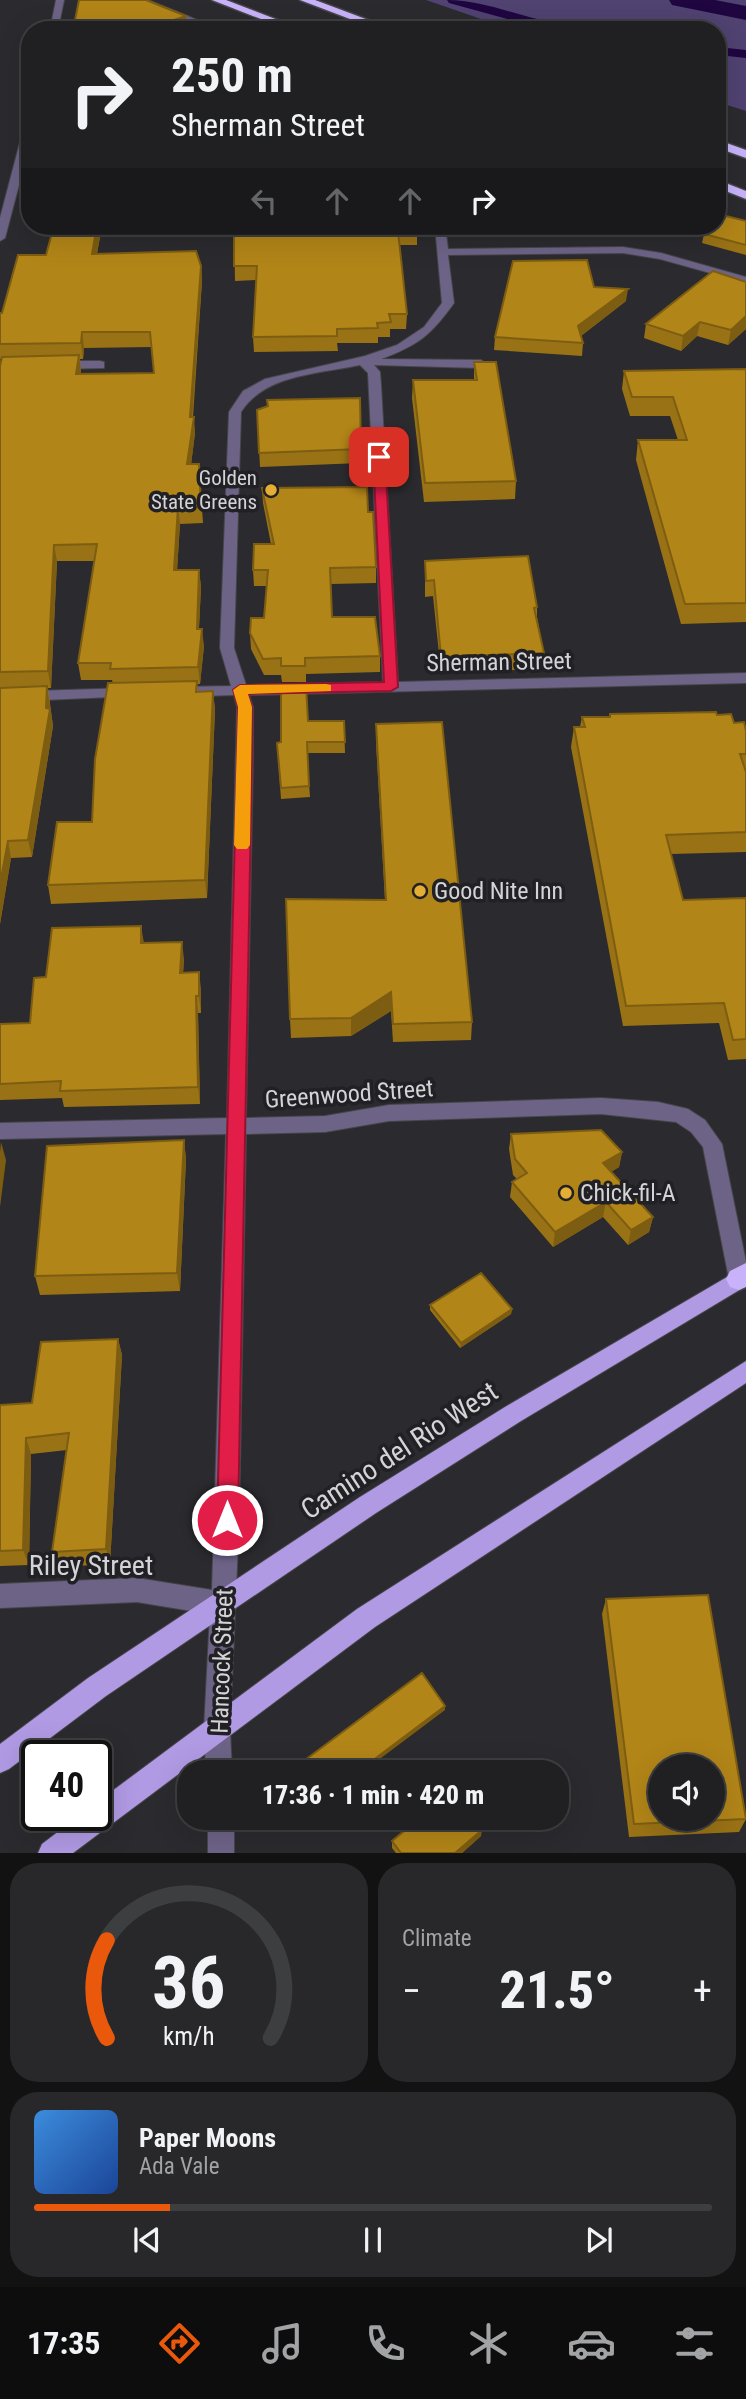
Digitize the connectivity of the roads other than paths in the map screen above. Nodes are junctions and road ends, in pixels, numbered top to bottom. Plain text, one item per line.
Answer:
1 (217, 0) edge
2 (305, 0) edge
3 (61, 1) edge
4 (141, 1) edge
5 (56, 21) edge
6 (194, 21) edge
7 (274, 21) edge
8 (364, 21) edge
9 (726, 147) edge
10 (746, 154) edge
11 (21, 158) edge
12 (726, 187) edge
13 (746, 195) edge
14 (441, 235) edge
15 (0, 238) edge
16 (444, 252) junction
17 (746, 280) edge
18 (364, 362) junction
19 (481, 364) edge
20 (38, 365) edge
21 (100, 365) dead end
22 (746, 678) edge
23 (391, 687) junction
24 (240, 690) junction
25 (0, 697) edge
26 (237, 1127) junction
27 (0, 1132) edge
28 (744, 1276) edge
29 (746, 1371) edge
30 (0, 1596) edge
31 (224, 1604) junction
32 (217, 1729) junction
33 (0, 1760) edge
34 (218, 1760) edge
35 (221, 1830) edge
36 (51, 1853) edge
37 (221, 1853) edge

1 - 7 highway
2 - 8 highway
3 - 5 street
4 - 6 street
9 - 10 highway
11 - 15 street
12 - 13 highway
14 - 16 street, Hancock Street
16 - 17 street
16 - 18 street, Hancock Street
18 - 19 street
18 - 23 street
18 - 24 street, Hancock Street
20 - 21 street
22 - 23 street, Sherman Street
23 - 24 street, Sherman Street
24 - 25 street, Sherman Street
24 - 26 street, Hancock Street
26 - 27 street, Greenwood Street
26 - 28 street, Greenwood Street
26 - 31 street, Hancock Street
28 - 31 main road, Camino del Rio West
29 - 32 main road
30 - 31 street, Riley Street
31 - 32 street, Hancock Street
31 - 33 main road, Camino del Rio West
32 - 34 street, Hancock Street
32 - 36 main road
35 - 37 street

